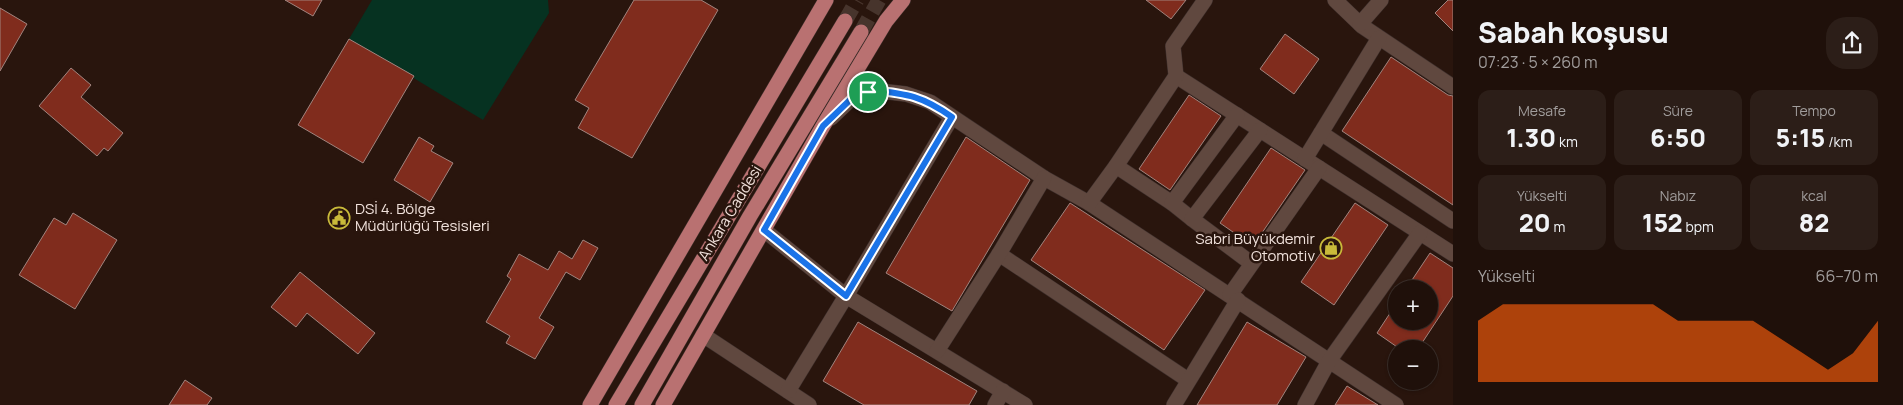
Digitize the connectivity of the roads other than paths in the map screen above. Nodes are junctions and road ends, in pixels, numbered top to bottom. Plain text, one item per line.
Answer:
1 (813, 0) edge
2 (826, 0) edge
3 (903, 0) edge
4 (1205, 0) edge
5 (1335, 0) edge
6 (1381, 0) edge
7 (845, 20) tunnel mouth
8 (1360, 24) junction
9 (861, 32) tunnel mouth
10 (1379, 38) junction
11 (802, 41) junction
12 (1176, 76) junction
13 (1453, 87) edge
14 (1237, 115) junction
15 (952, 117) junction
16 (823, 126) junction
17 (1260, 130) junction
18 (1321, 133) junction
19 (1305, 159) junction
20 (1116, 166) junction
21 (1319, 168) junction
22 (1044, 178) junction
23 (1089, 203) junction
24 (1172, 203) junction
25 (1192, 218) junction
26 (1453, 221) edge
27 (764, 230) junction
28 (1420, 233) junction
29 (999, 254) junction
30 (1453, 254) edge
31 (1251, 263) junction
32 (846, 296) junction
33 (1234, 298) junction
34 (703, 335) junction
35 (937, 351) junction
36 (1329, 362) junction
37 (1188, 380) junction
38 (788, 391) junction
39 (1002, 391) junction
40 (590, 405) edge
41 (616, 405) edge
42 (642, 405) edge
43 (663, 405) edge
44 (809, 405) edge
45 (995, 405) edge
46 (1025, 405) edge
47 (1174, 405) edge
48 (1305, 405) edge
49 (1396, 405) edge

1 - 11 main road
2 - 11 main road
3 - 16 main road
4 - 12 street
5 - 8 street
6 - 8 street
7 - 41 main road, Ankara Caddesi
8 - 10 street
9 - 42 main road, Ankara Caddesi
10 - 13 street
10 - 18 street
11 - 40 main road
12 - 14 street
12 - 20 street
14 - 17 street
14 - 24 street
15 - 16 street
15 - 22 street
15 - 32 street
16 - 27 main road
17 - 19 street
17 - 25 street
18 - 19 street
18 - 26 street
19 - 21 street
20 - 23 street
20 - 24 street
21 - 28 street
21 - 31 street
22 - 23 street
22 - 29 street
23 - 33 street
24 - 25 street
25 - 31 street
27 - 32 street
27 - 34 main road
28 - 30 street
28 - 36 street
29 - 35 street
29 - 37 street
31 - 33 street
32 - 35 street
32 - 38 street
33 - 36 street
33 - 37 street
34 - 38 street
34 - 43 main road
35 - 39 street
36 - 48 street
36 - 49 street
37 - 47 street
38 - 44 street
39 - 45 street
39 - 46 street

